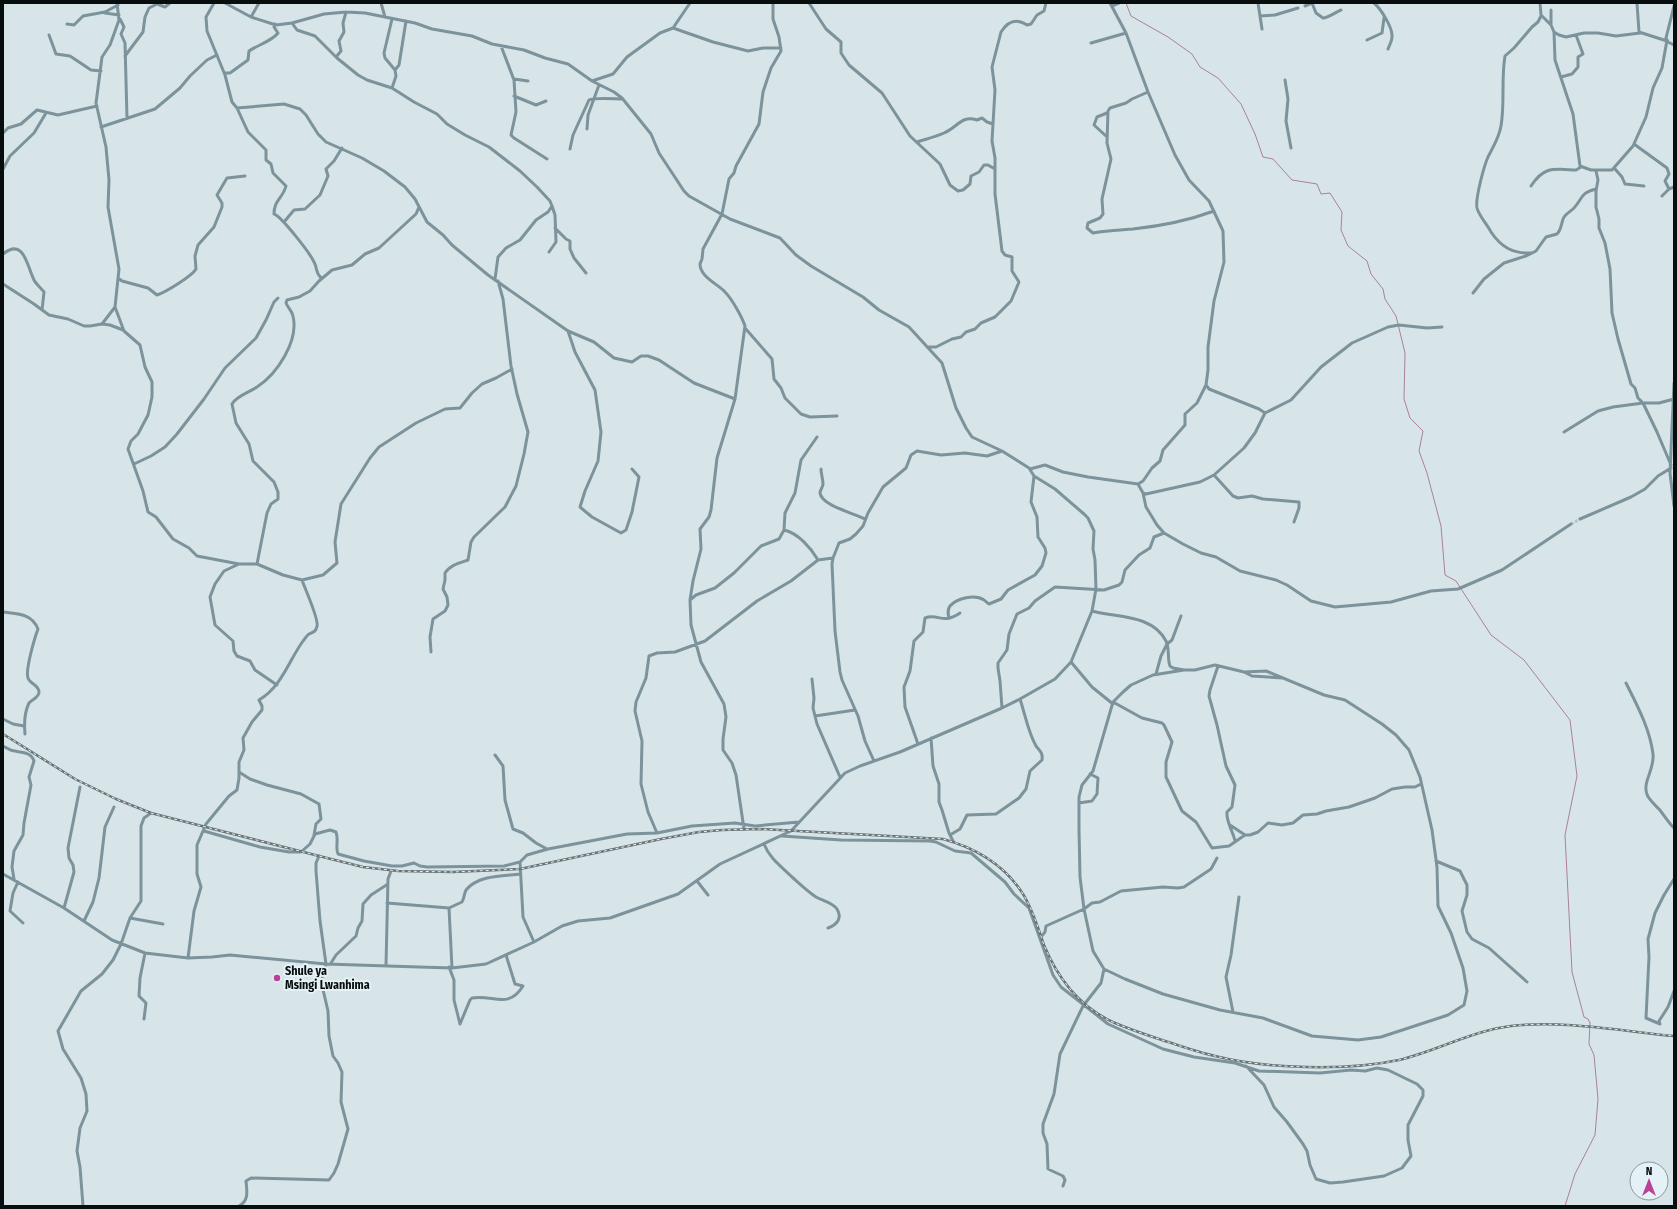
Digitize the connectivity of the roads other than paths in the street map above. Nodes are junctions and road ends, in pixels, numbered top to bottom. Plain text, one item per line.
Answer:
1 (170, 3) edge
2 (214, 3) edge
3 (225, 3) edge
4 (259, 3) edge
5 (381, 3) edge
6 (690, 3) edge
7 (773, 3) edge
8 (809, 3) edge
9 (1046, 3) edge
10 (1119, 3) edge
11 (1258, 3) edge
12 (1312, 3) edge
13 (1374, 3) edge
14 (1540, 3) edge
15 (1637, 3) edge
16 (118, 4) edge
17 (1111, 5) edge
18 (1304, 6) dead end
19 (1674, 6) edge
20 (1298, 8) dead end
21 (1341, 10) dead end
22 (1552, 10) dead end
23 (103, 12) junction
24 (346, 12) junction
25 (119, 16) junction
26 (1260, 16) junction
27 (1541, 16) junction
28 (251, 17) junction
29 (385, 17) junction
30 (1384, 17) junction
31 (392, 19) junction
32 (406, 21) junction
33 (292, 23) junction
34 (67, 24) dead end
35 (275, 24) junction
36 (1551, 25) junction
37 (674, 28) junction
38 (1262, 29) dead end
39 (1554, 32) junction
40 (1126, 33) junction
41 (1640, 33) junction
42 (49, 35) dead end
43 (1576, 35) junction
44 (1367, 40) dead end
45 (1667, 41) junction
46 (1091, 42) dead end
47 (1674, 45) edge
48 (501, 46) junction
49 (781, 48) junction
50 (1388, 49) dead end
51 (125, 56) junction
52 (217, 56) junction
53 (336, 58) junction
54 (395, 70) junction
55 (101, 71) junction
56 (224, 73) junction
57 (1561, 77) junction
58 (514, 79) junction
59 (1285, 80) dead end
60 (528, 81) dead end
61 (592, 81) junction
62 (599, 85) junction
63 (392, 88) junction
64 (1148, 92) junction
65 (514, 96) junction
66 (595, 98) junction
67 (623, 99) junction
68 (546, 101) dead end
69 (97, 106) junction
70 (237, 108) junction
71 (46, 113) junction
72 (1107, 113) junction
73 (127, 118) junction
74 (993, 124) junction
75 (101, 127) junction
76 (587, 129) dead end
77 (3, 133) edge
78 (1106, 136) junction
79 (917, 142) junction
80 (1634, 144) junction
81 (342, 148) junction
82 (1291, 148) dead end
83 (570, 149) dead end
84 (547, 159) dead end
85 (1581, 167) junction
86 (3, 169) edge
87 (995, 169) junction
88 (1615, 169) junction
89 (1596, 171) junction
90 (245, 176) dead end
91 (1531, 186) dead end
92 (1644, 186) dead end
93 (1674, 187) edge
94 (1596, 189) junction
95 (1669, 189) junction
96 (1662, 196) dead end
97 (420, 206) junction
98 (552, 206) junction
99 (1214, 211) junction
100 (722, 214) junction
101 (284, 222) junction
102 (555, 228) junction
103 (549, 252) dead end
104 (1532, 253) junction
105 (3, 254) edge
106 (586, 273) dead end
107 (118, 278) junction
108 (321, 278) junction
109 (496, 280) junction
110 (3, 284) edge
111 (1473, 293) dead end
112 (278, 298) dead end
113 (115, 307) junction
114 (42, 311) junction
115 (102, 324) junction
116 (1442, 327) dead end
117 (745, 328) junction
118 (124, 331) junction
119 (568, 331) junction
120 (927, 347) junction
121 (512, 369) junction
122 (1674, 383) edge
123 (1206, 385) junction
124 (735, 398) junction
125 (1674, 399) edge
126 (1643, 403) junction
127 (1265, 413) junction
128 (837, 416) dead end
129 (1564, 432) dead end
130 (817, 437) dead end
131 (1002, 451) junction
132 (134, 464) junction
133 (1671, 466) junction
134 (1030, 468) junction
135 (632, 469) dead end
136 (820, 469) dead end
137 (1214, 475) junction
138 (1034, 476) junction
139 (1138, 484) junction
140 (1143, 493) junction
141 (1674, 506) edge
142 (865, 519) junction
143 (1580, 519) tunnel mouth
144 (1294, 522) dead end
145 (1571, 524) tunnel mouth
146 (784, 530) junction
147 (1164, 533) junction
148 (833, 558) junction
149 (818, 560) junction
150 (239, 564) junction
151 (257, 564) junction
152 (302, 580) junction
153 (1096, 589) junction
154 (690, 600) junction
155 (1092, 611) junction
156 (3, 612) edge
157 (960, 613) dead end
158 (1181, 616) dead end
159 (949, 618) junction
160 (696, 644) junction
161 (1167, 644) junction
162 (431, 652) dead end
163 (1072, 662) junction
164 (1218, 666) junction
165 (1184, 670) junction
166 (1244, 672) junction
167 (1156, 674) junction
168 (1285, 678) junction
169 (812, 679) dead end
170 (1626, 683) dead end
171 (277, 685) junction
172 (1020, 699) junction
173 (1113, 703) junction
174 (1002, 708) junction
175 (855, 710) junction
176 (815, 716) junction
177 (3, 719) edge
178 (24, 726) junction
179 (25, 734) dead end
180 (931, 738) junction
181 (918, 744) junction
182 (3, 746) edge
183 (495, 755) dead end
184 (874, 761) junction
185 (239, 772) junction
186 (1090, 774) junction
187 (840, 777) junction
188 (1422, 784) junction
189 (80, 787) dead end
190 (1079, 803) junction
191 (114, 807) dead end
192 (151, 813) dead end
193 (799, 822) junction
194 (743, 824) junction
195 (1230, 825) junction
196 (1674, 828) edge
197 (744, 829) dead end
198 (204, 831) junction
199 (657, 833) junction
200 (314, 835) junction
201 (950, 835) junction
202 (1245, 835) junction
203 (782, 836) junction
204 (953, 840) dead end
205 (1235, 841) junction
206 (764, 844) junction
207 (548, 849) junction
208 (319, 856) dead end
209 (1217, 858) dead end
210 (1436, 861) junction
211 (520, 862) junction
212 (391, 871) dead end
213 (3, 874) edge
214 (520, 874) junction
215 (14, 879) junction
216 (1674, 879) edge
217 (697, 881) junction
218 (18, 882) junction
219 (388, 884) junction
220 (1670, 886) junction
221 (1674, 889) edge
222 (708, 895) dead end
223 (1239, 897) dead end
224 (387, 903) junction
225 (64, 908) junction
226 (449, 908) junction
227 (1084, 909) junction
228 (130, 918) junction
229 (84, 921) junction
230 (23, 923) dead end
231 (163, 924) dead end
232 (828, 928) dead end
233 (1040, 938) junction
234 (534, 942) junction
235 (121, 944) junction
236 (145, 953) junction
237 (506, 955) junction
238 (188, 958) junction
239 (331, 963) junction
240 (326, 964) junction
241 (386, 965) junction
242 (450, 968) junction
243 (1104, 969) junction
244 (1527, 982) dead end
245 (1674, 991) edge
246 (1084, 1006) junction
247 (1232, 1012) junction
248 (144, 1019) dead end
249 (1246, 1066) junction
250 (1063, 1186) dead end
251 (83, 1206) edge
252 (239, 1206) edge

1 - 51 street
2 - 52 street
3 - 28 street
4 - 28 street
5 - 29 street
6 - 37 street
7 - 49 street
8 - 79 street
9 - 74 street
10 - 17 street
11 - 26 street
12 - 18 street
12 - 21 street
13 - 30 street
14 - 27 street
15 - 41 street
16 - 23 street
16 - 25 street
17 - 40 street
19 - 45 street
20 - 26 street
22 - 36 street
23 - 25 street
23 - 34 street
24 - 29 street
24 - 33 street
24 - 53 street
25 - 51 street
25 - 55 street
26 - 38 street
27 - 36 street
27 - 104 street
28 - 35 street
29 - 31 street
30 - 44 street
30 - 50 street
31 - 32 street
31 - 54 street
32 - 48 street
32 - 54 street
33 - 35 street
33 - 53 street
35 - 56 street
36 - 39 street
37 - 49 street
37 - 61 street
39 - 43 street
39 - 57 street
40 - 46 street
40 - 64 street
41 - 43 street
41 - 45 street
42 - 55 street
43 - 57 street
45 - 47 street
45 - 80 street
48 - 58 street
48 - 61 street
49 - 100 street
51 - 73 street
52 - 56 street
52 - 73 street
53 - 63 street
54 - 63 street
55 - 69 street
56 - 70 street
57 - 85 street
58 - 60 street
58 - 65 street
59 - 82 street
61 - 62 street
62 - 66 street
62 - 67 street
63 - 98 street
64 - 72 street
64 - 99 street
65 - 68 street
65 - 84 street
66 - 67 street
66 - 76 street
66 - 83 street
67 - 100 street
69 - 71 street
69 - 75 street
70 - 81 street
70 - 101 street
71 - 77 street
71 - 86 street
72 - 78 street
72 - 78 street
73 - 75 street
74 - 79 street
74 - 87 street
75 - 107 street
78 - 99 street
79 - 87 street
80 - 88 street
80 - 95 street
81 - 97 street
81 - 101 street
85 - 89 street
85 - 91 street
87 - 120 street
88 - 89 street
88 - 92 street
89 - 94 street
90 - 107 street
93 - 95 street
94 - 104 street
94 - 126 street
95 - 96 street
97 - 108 street
97 - 109 street
98 - 102 street
98 - 109 street
99 - 123 street
100 - 117 street
100 - 120 street
101 - 108 street
102 - 103 street
102 - 106 street
104 - 111 street
105 - 114 street
107 - 113 street
108 - 151 street
109 - 119 street
109 - 121 street
110 - 114 street
112 - 132 street
113 - 115 street
113 - 118 street
114 - 115 street
115 - 118 street
116 - 127 street
117 - 124 street
117 - 128 street
118 - 132 street
119 - 124 street
119 - 135 street
120 - 131 street
121 - 152 street
121 - 162 street
122 - 125 street
123 - 127 street
123 - 139 street
124 - 154 street
125 - 126 street
125 - 133 street
126 - 129 street
126 - 133 street
127 - 137 street
130 - 146 street
131 - 134 street
131 - 142 street
132 - 150 street
133 - 141 street
133 - 143 street
134 - 138 street
134 - 139 street
136 - 142 street
137 - 140 street
137 - 144 street
138 - 153 street
138 - 159 street
139 - 140 street
140 - 147 street
142 - 148 street
145 - 147 street
146 - 149 street
146 - 154 street
147 - 153 street
148 - 149 street
148 - 175 street
149 - 160 street
150 - 151 street
150 - 171 street
151 - 152 street
152 - 171 street
153 - 155 street
153 - 174 street
154 - 160 street
155 - 161 street
155 - 163 street
156 - 178 street
157 - 159 street
158 - 161 street
159 - 181 street
160 - 194 street
160 - 199 street
161 - 165 street
161 - 167 street
163 - 172 street
163 - 173 street
164 - 165 street
164 - 166 street
164 - 195 street
165 - 167 street
166 - 168 street
166 - 168 street
167 - 173 street
168 - 188 street
169 - 176 street
170 - 196 street
171 - 185 street
172 - 174 street
172 - 201 street
173 - 186 street
173 - 205 street
174 - 180 street
175 - 176 street
175 - 184 street
176 - 187 street
177 - 178 street
178 - 179 street
180 - 181 street
180 - 201 street
181 - 184 street
182 - 215 street
183 - 207 street
184 - 187 street
185 - 198 street
185 - 200 street
186 - 190 street
186 - 190 street
187 - 193 street
188 - 202 street
188 - 210 street
189 - 225 street
190 - 227 street
191 - 229 street
192 - 228 street
193 - 194 street
193 - 203 street
194 - 197 street
194 - 199 street
195 - 202 street
195 - 205 street
198 - 200 street
198 - 238 street
199 - 207 street
200 - 211 street
201 - 204 street
202 - 205 street
203 - 206 street
203 - 233 street
206 - 217 street
206 - 232 street
207 - 211 street
208 - 240 street
209 - 227 street
210 - 244 street
210 - 247 street
211 - 214 street
212 - 219 street
213 - 215 street
214 - 226 street
214 - 234 street
215 - 218 street
216 - 220 street
217 - 222 street
217 - 234 street
218 - 225 street
218 - 230 street
219 - 224 street
219 - 239 street
220 - 221 street
220 - 245 street
223 - 247 street
224 - 226 street
224 - 241 street
225 - 229 street
226 - 242 street
227 - 233 street
227 - 243 street
228 - 231 street
228 - 235 street
229 - 235 street
233 - 246 street
234 - 237 street
235 - 236 street
235 - 251 street
236 - 238 street
236 - 248 street
237 - 242 street
237 - 242 street
238 - 240 street
239 - 240 street
239 - 241 street
240 - 252 street
241 - 242 street
243 - 246 street
243 - 247 street
246 - 249 street
246 - 250 street
249 - 249 street

